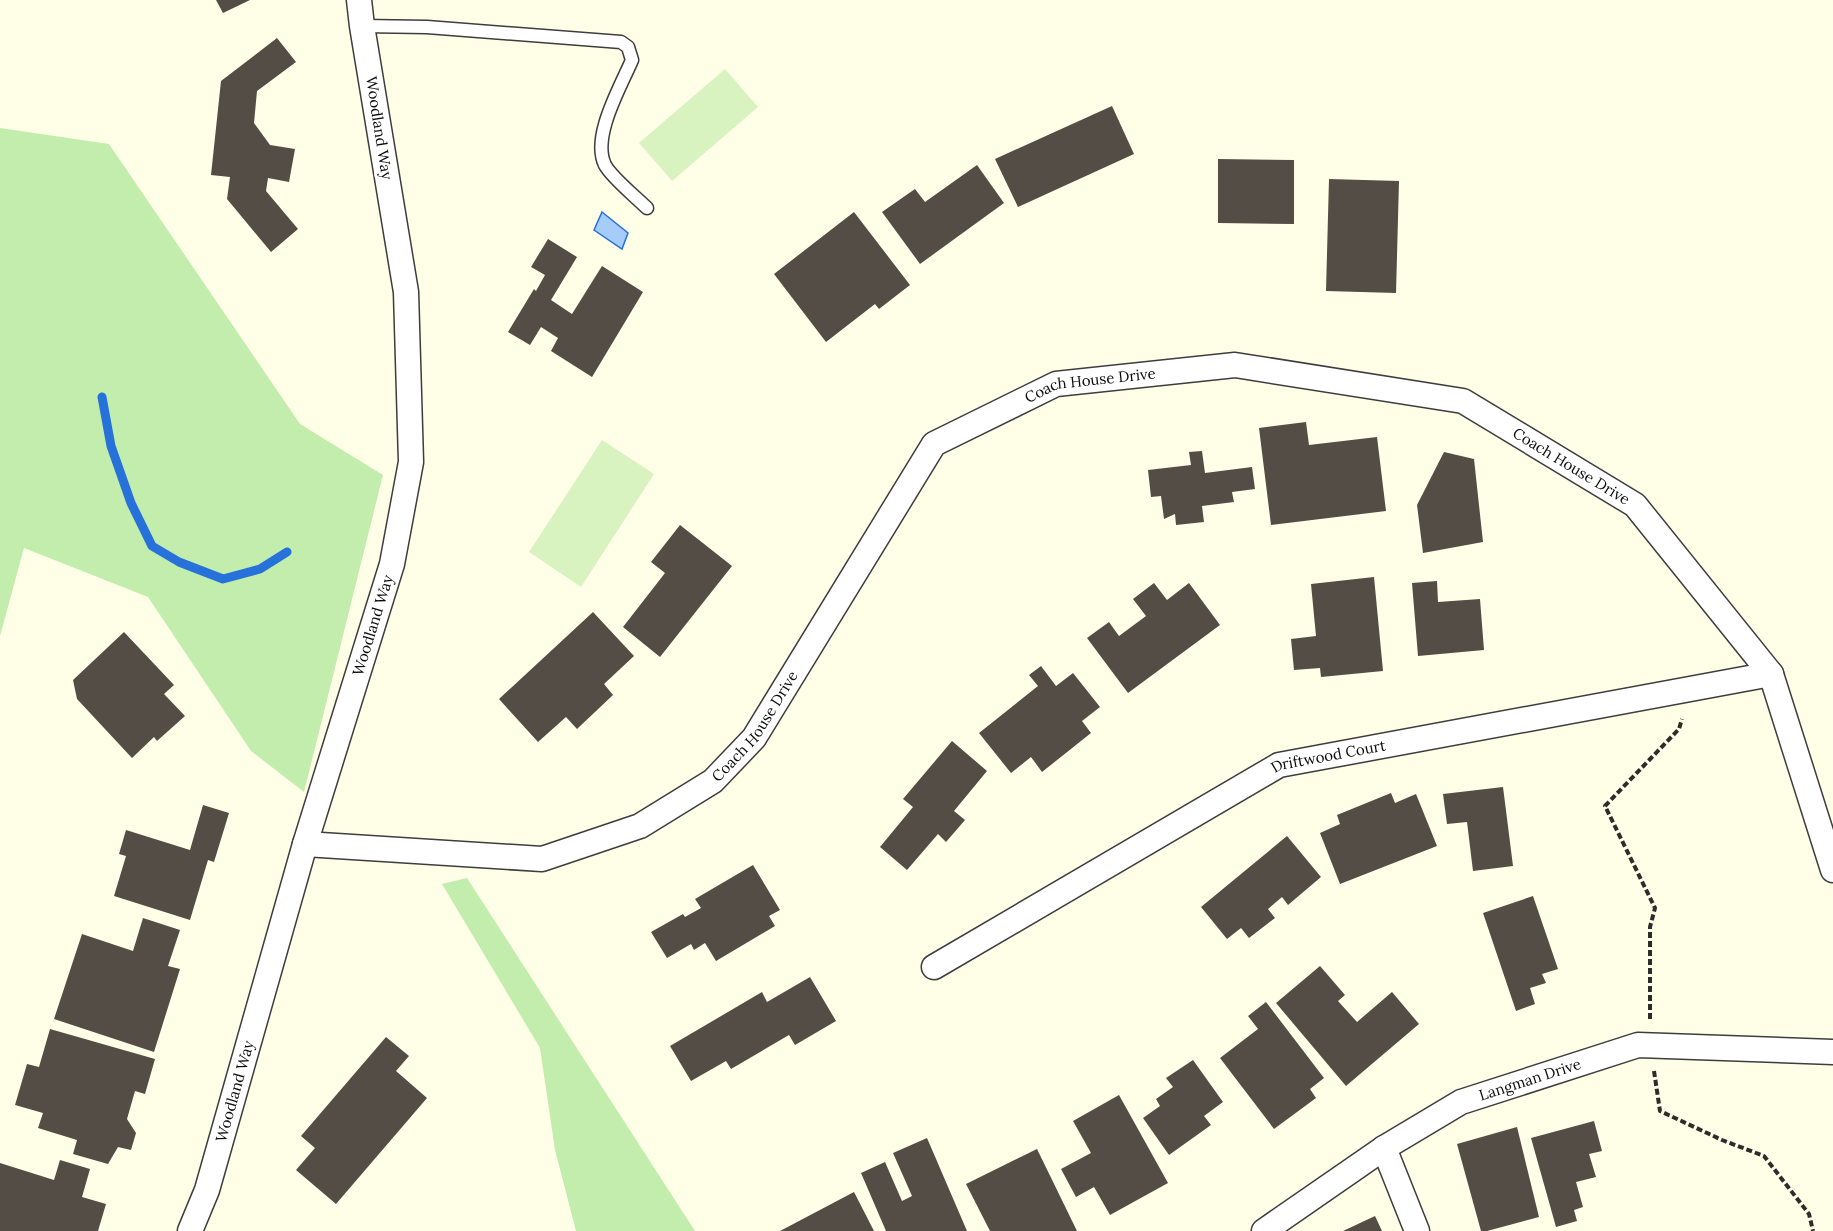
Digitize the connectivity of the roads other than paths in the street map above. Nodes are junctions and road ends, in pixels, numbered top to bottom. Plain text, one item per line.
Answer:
1 (359, 0) edge
2 (362, 26) junction
3 (647, 208) dead end
4 (1771, 674) junction
5 (305, 844) junction
6 (1833, 870) edge
7 (934, 967) dead end
8 (1833, 1052) edge
9 (1384, 1148) junction
10 (190, 1231) edge
11 (1263, 1231) edge
12 (1418, 1231) edge

1 - 2 street, Woodland Way
2 - 3 lane
2 - 5 street, Woodland Way
4 - 5 street, Coach House Drive
4 - 6 street, Coach House Drive
4 - 7 street, Driftwood Court
5 - 10 street, Woodland Way
8 - 9 street, Langman Drive
9 - 11 street, Langman Drive
9 - 12 street

